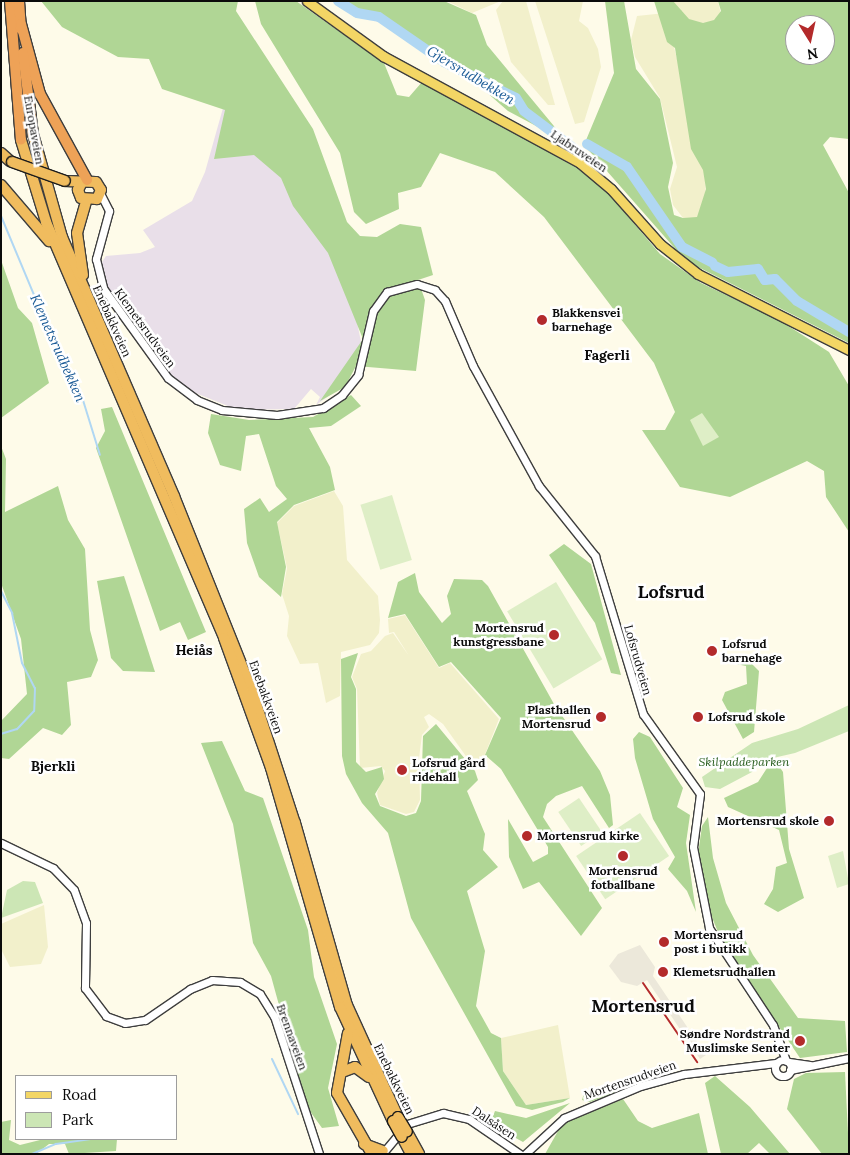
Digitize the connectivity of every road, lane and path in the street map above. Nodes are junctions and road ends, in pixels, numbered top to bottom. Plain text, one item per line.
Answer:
1 (10, 1) edge
2 (19, 1) edge
3 (307, 1) edge
4 (20, 24) junction
5 (1, 153) edge
6 (8, 161) edge
7 (85, 181) junction
8 (66, 182) junction
9 (1, 185) edge
10 (78, 193) junction
11 (94, 198) junction
12 (65, 256) junction
13 (435, 290) joint
14 (86, 294) junction
15 (849, 350) edge
16 (248, 693) junction
17 (253, 708) junction
18 (1, 843) edge
19 (349, 1029) junction
20 (849, 1058) edge
21 (783, 1062) junction
22 (812, 1065) junction
23 (757, 1067) junction
24 (790, 1070) junction
25 (342, 1072) junction
26 (776, 1072) junction
27 (371, 1079) junction
28 (396, 1119) junction
29 (404, 1135) junction
30 (363, 1144) junction
31 (382, 1152) edge
32 (319, 1154) edge
33 (372, 1154) edge
34 (411, 1154) edge
35 (419, 1154) edge
36 (520, 1154) edge
37 (525, 1154) edge

1 - 12 highway, Europaveien
2 - 4 highway, Europaveien
3 - 15 main road, Ljabruveien
4 - 7 highway
4 - 12 highway, Europaveien
5 - 6 highway
6 - 8 highway, bridge
7 - 8 highway
7 - 10 highway
7 - 11 highway
8 - 10 highway
9 - 12 highway
10 - 11 highway
11 - 13 street, Klemetsrudveien
11 - 14 highway
12 - 14 highway, Enebakkveien
12 - 16 highway, Enebakkveien
13 - 21 street, Lofsrudveien
14 - 16 highway, Enebakkveien
16 - 17 highway, Enebakkveien
17 - 19 highway, Enebakkveien
17 - 28 highway, Enebakkveien
18 - 32 street, Brennaveien
19 - 25 highway
19 - 27 highway, Enebakkveien
20 - 22 street, Mortensrudveien
21 - 22 street, Mortensrudveien
21 - 23 street, Mortensrudveien
21 - 24 street
21 - 26 street
22 - 24 street, Mortensrudveien
23 - 26 street, Mortensrudveien
23 - 37 street, Mortensrudveien
24 - 26 street, Mortensrudveien
25 - 27 highway
25 - 30 highway
27 - 28 highway, Enebakkveien
28 - 29 highway, Enebakkveien, bridge
29 - 34 highway, Enebakkveien
29 - 35 highway, Enebakkveien
30 - 31 highway
30 - 33 highway
31 - 36 street, Dalsåsen

